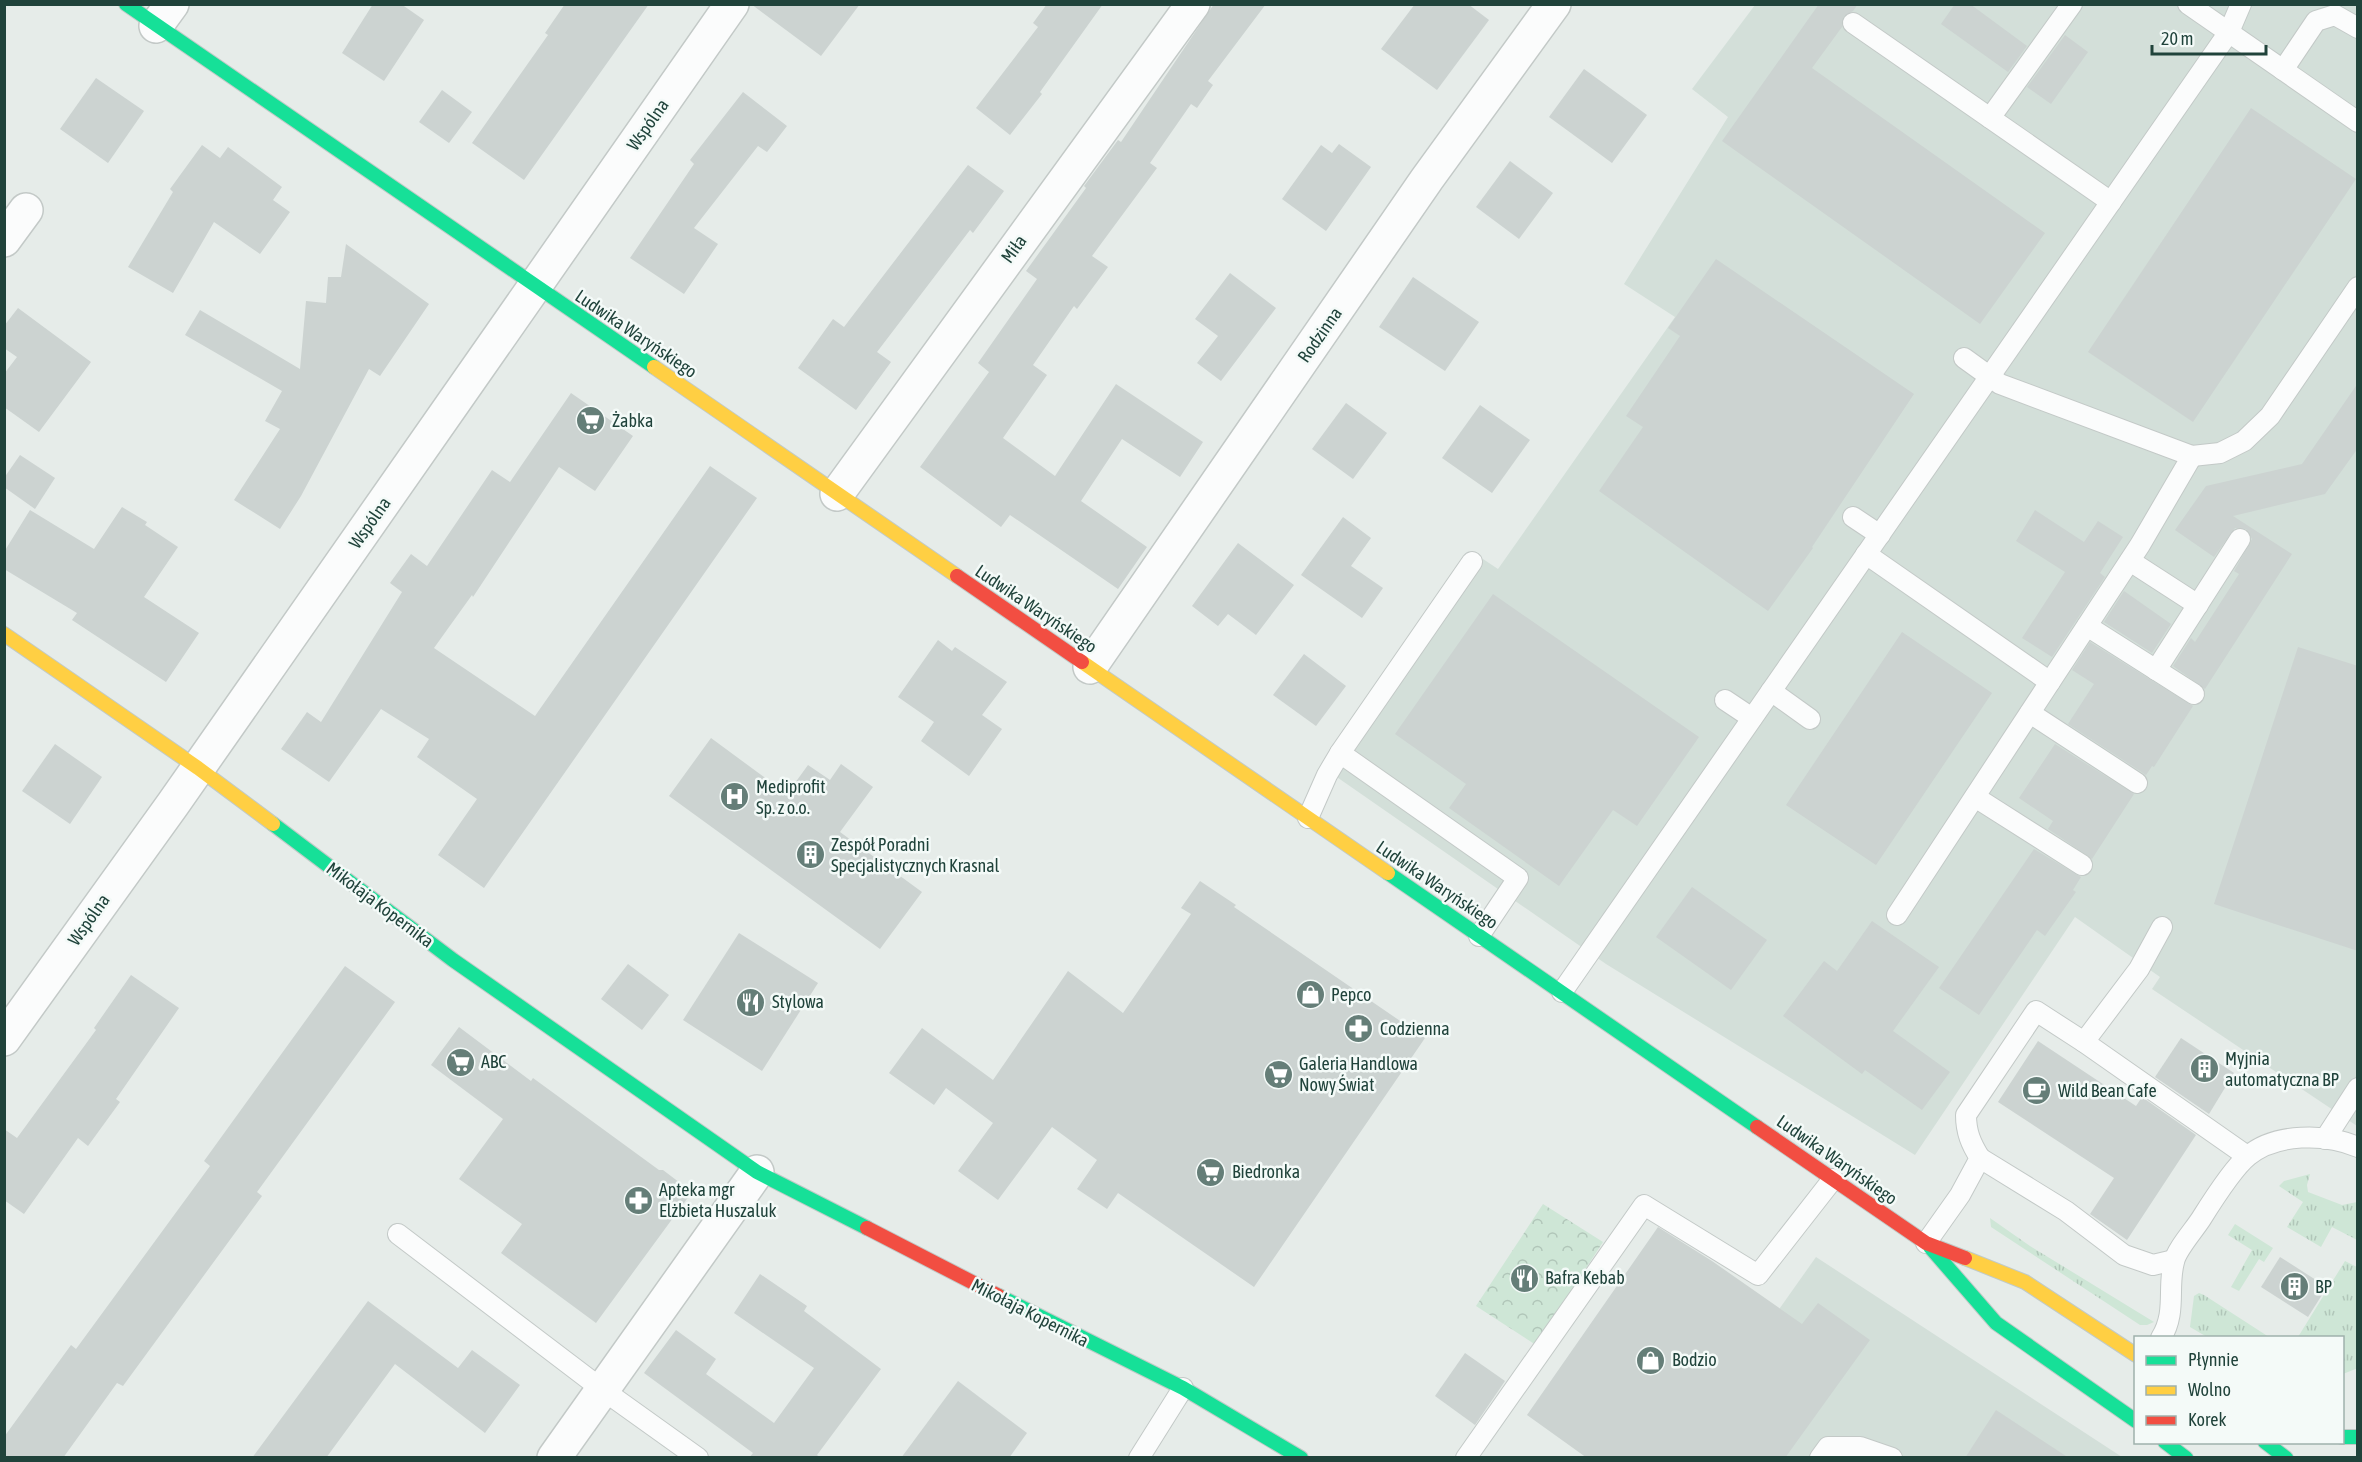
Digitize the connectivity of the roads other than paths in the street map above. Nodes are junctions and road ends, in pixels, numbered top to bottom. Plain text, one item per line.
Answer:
1 (126, 4) edge
2 (732, 4) edge
3 (1193, 4) edge
4 (1554, 4) edge
5 (2072, 4) edge
6 (2188, 4) edge
7 (2241, 4) edge
8 (164, 15) edge
9 (1853, 23) dead end
10 (2358, 28) edge
11 (2229, 32) junction
12 (2283, 70) junction
13 (1990, 118) junction
14 (2358, 122) edge
15 (2111, 202) junction
16 (26, 210) dead end
17 (4, 240) edge
18 (535, 286) junction
19 (2358, 286) edge
20 (1964, 358) dead end
21 (1990, 377) junction
22 (2192, 456) junction
23 (837, 494) junction
24 (1853, 517) dead end
25 (1880, 535) junction
26 (2240, 539) dead end
27 (1866, 554) junction
28 (2130, 561) junction
29 (1472, 562) dead end
30 (2198, 605) junction
31 (2087, 626) junction
32 (4, 634) edge
33 (1090, 668) junction
34 (2156, 670) junction
35 (2050, 682) junction
36 (1771, 691) junction
37 (2194, 694) dead end
38 (1725, 700) dead end
39 (2031, 713) junction
40 (1752, 718) junction
41 (1810, 719) dead end
42 (1340, 753) junction
43 (198, 768) junction
44 (2137, 783) dead end
45 (1975, 797) junction
46 (1308, 818) junction
47 (2082, 865) dead end
48 (1897, 915) dead end
49 (2162, 927) dead end
50 (1479, 936) junction
51 (1562, 992) junction
52 (4, 1039) edge
53 (2084, 1042) junction
54 (2358, 1088) edge
55 (2325, 1138) junction
56 (2358, 1147) edge
57 (2247, 1156) junction
58 (1980, 1158) junction
59 (757, 1172) junction
60 (1833, 1179) junction
61 (398, 1234) dead end
62 (1926, 1243) junction
63 (2174, 1260) junction
64 (2163, 1336) edge
65 (2134, 1354) edge
66 (1183, 1388) junction
67 (603, 1390) junction
68 (2134, 1420) edge
69 (2166, 1444) edge
70 (2266, 1444) edge
71 (554, 1458) edge
72 (698, 1458) edge
73 (1139, 1458) edge
74 (1301, 1458) edge
75 (1467, 1458) edge
76 (1820, 1458) edge
77 (1892, 1458) edge
78 (2186, 1458) edge
79 (2286, 1458) edge

1 - 8 main road, Ludwika Waryńskiego
2 - 18 street, Wspólna
3 - 23 street, Miła
4 - 33 street, Rodzinna
5 - 13 lane
6 - 11 lane
7 - 11 lane
8 - 18 main road, Ludwika Waryńskiego
9 - 13 lane
10 - 12 lane
11 - 12 lane
11 - 15 lane
12 - 14 lane
13 - 15 lane
15 - 21 lane
16 - 17 street
18 - 23 main road, Ludwika Waryńskiego
18 - 43 street, Wspólna
19 - 22 lane
20 - 21 lane
21 - 22 lane
21 - 25 lane
22 - 28 lane
23 - 33 main road, Ludwika Waryńskiego
24 - 25 lane
25 - 27 lane
26 - 30 lane
27 - 35 lane
27 - 36 lane
28 - 30 lane
28 - 31 lane
29 - 42 lane
30 - 34 lane
31 - 34 lane
31 - 35 lane
32 - 43 main road, Mikołaja Kopernika
33 - 46 main road, Ludwika Waryńskiego
34 - 37 lane
35 - 39 lane
36 - 40 lane
36 - 41 lane
38 - 40 lane
39 - 44 lane
39 - 45 lane
40 - 51 lane
42 - 46 lane
42 - 50 lane
43 - 52 street, Wspólna
43 - 59 main road, Mikołaja Kopernika
45 - 47 lane
45 - 48 lane
46 - 50 main road, Ludwika Waryńskiego
49 - 53 lane
50 - 51 main road, Ludwika Waryńskiego
51 - 60 main road, Ludwika Waryńskiego
53 - 57 lane
53 - 58 lane
54 - 55 lane
55 - 56 lane
55 - 57 lane
57 - 63 lane
58 - 62 lane
58 - 63 lane
59 - 66 main road, Mikołaja Kopernika
59 - 67 street
60 - 62 main road, Ludwika Waryńskiego
60 - 75 lane
61 - 67 lane
62 - 65 main road, Ludwika Waryńskiego
62 - 68 main road, Ludwika Waryńskiego
63 - 64 lane
66 - 73 lane
66 - 74 main road, Mikołaja Kopernika
67 - 71 street
67 - 72 lane
69 - 78 main road
70 - 79 main road
76 - 77 lane

